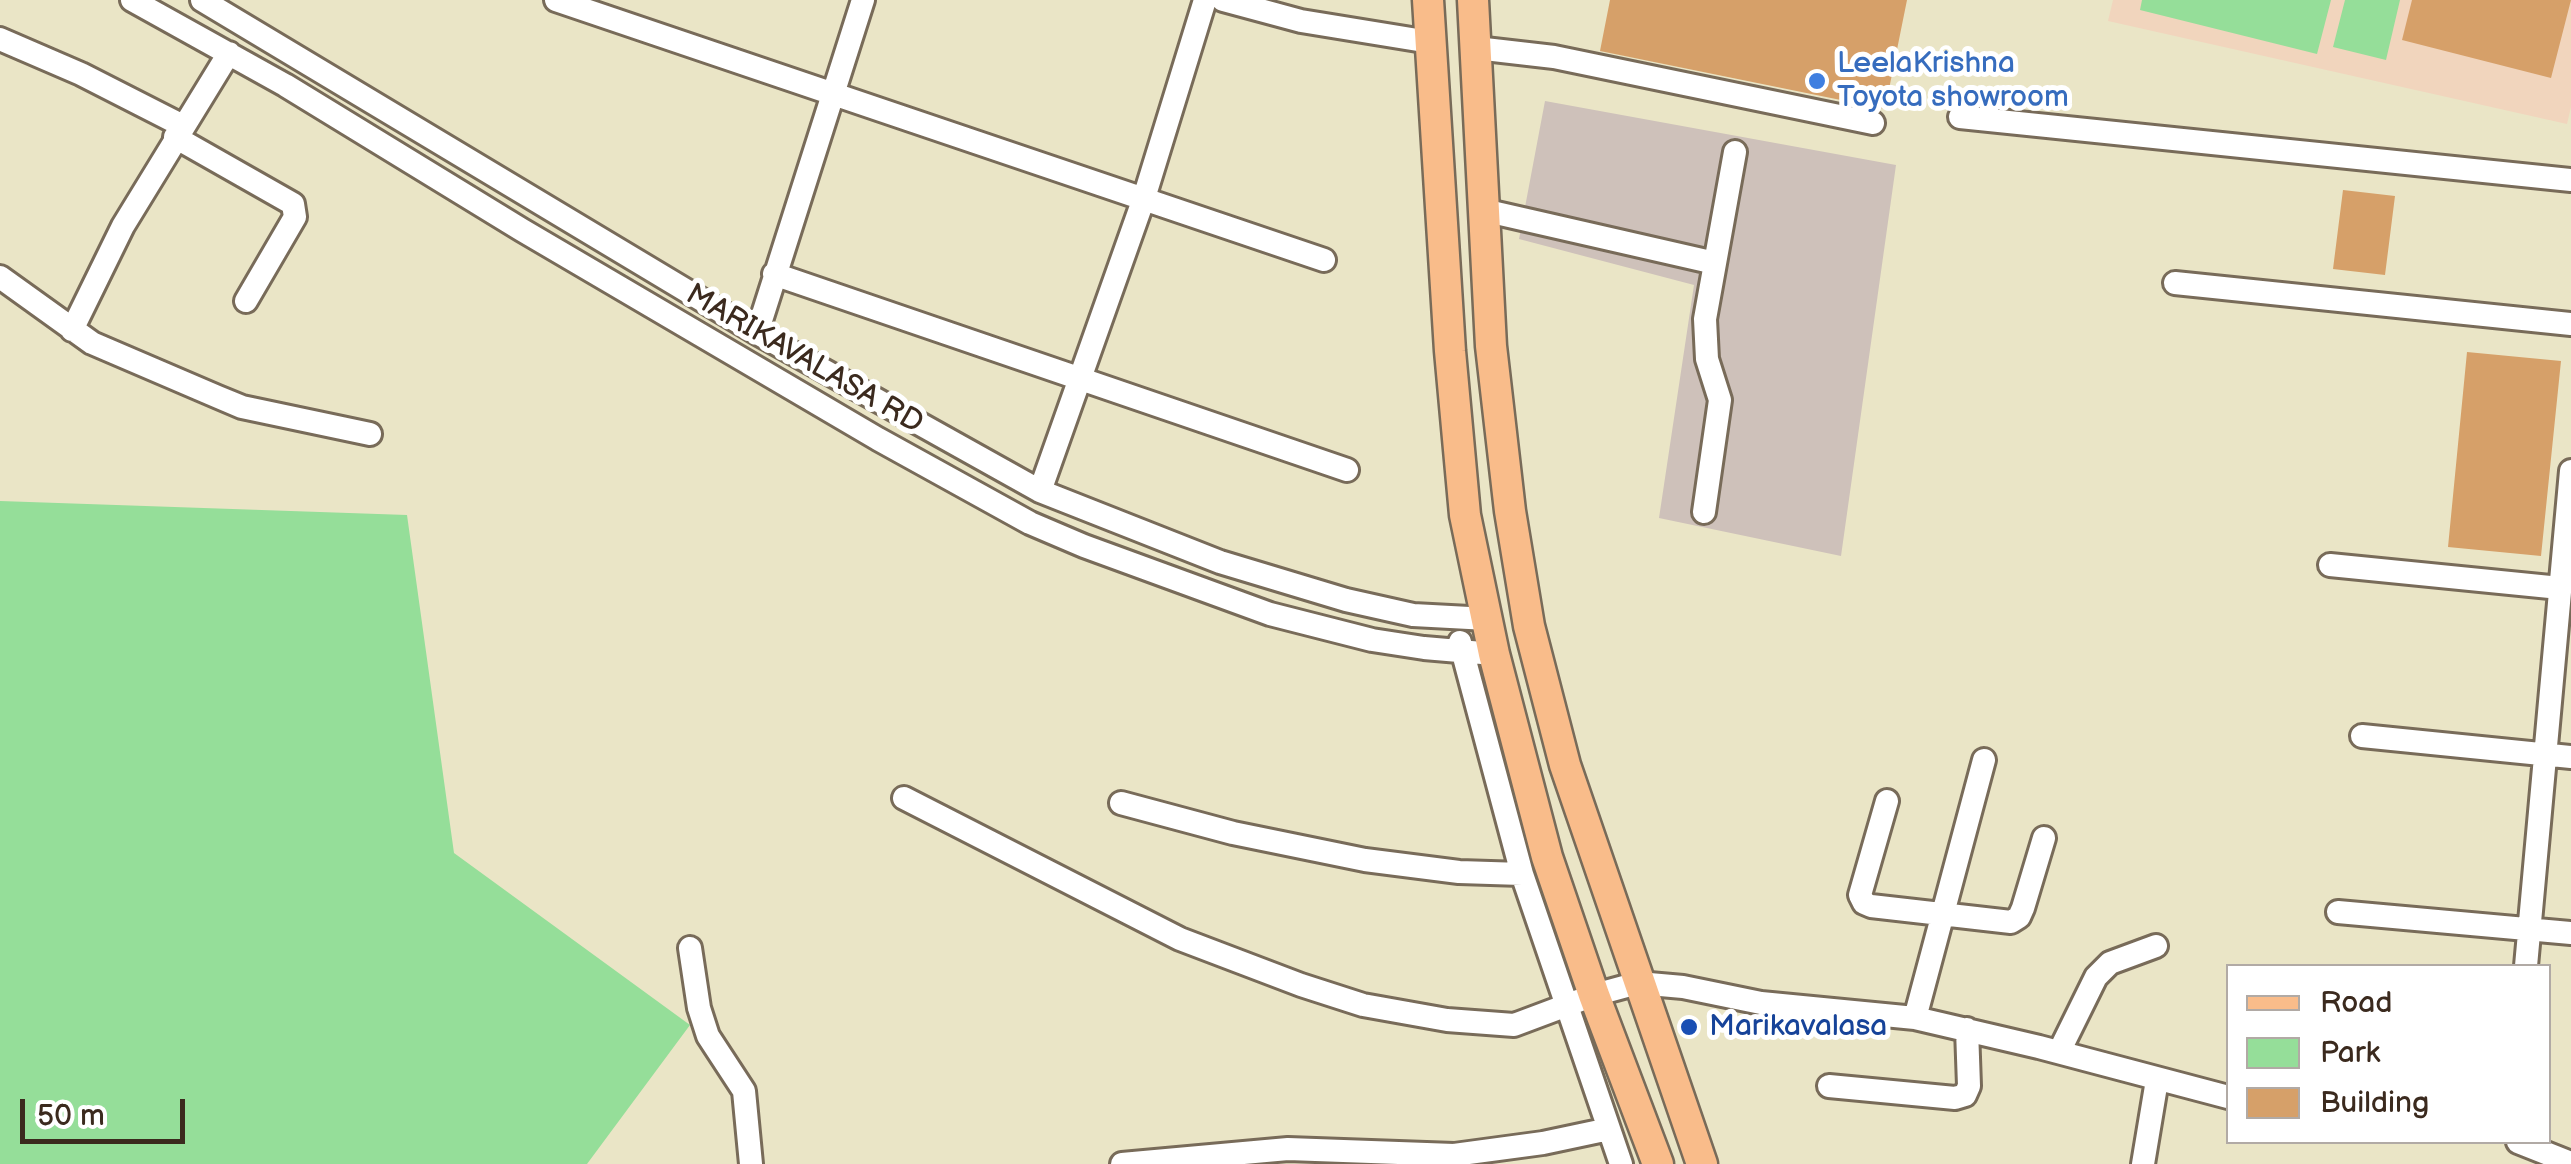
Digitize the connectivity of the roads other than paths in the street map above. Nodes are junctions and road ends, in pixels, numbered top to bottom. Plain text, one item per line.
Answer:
1 (132, 0) edge
2 (202, 0) edge
3 (556, 0) edge
4 (863, 0) edge
5 (1206, 0) edge
6 (1223, 0) edge
7 (1428, 0) edge
8 (1473, 0) edge
9 (0, 39) edge
10 (1430, 42) junction
11 (1476, 48) junction
12 (229, 52) junction
13 (300, 59) junction
14 (285, 85) junction
15 (834, 92) junction
16 (1960, 117) dead end
17 (1873, 123) dead end
18 (179, 132) junction
19 (1734, 152) dead end
20 (2571, 180) edge
21 (1144, 198) junction
22 (1482, 210) junction
23 (1324, 260) dead end
24 (1715, 264) junction
25 (774, 274) junction
26 (0, 277) edge
27 (2176, 283) dead end
28 (246, 301) dead end
29 (2571, 324) edge
30 (72, 330) junction
31 (757, 333) junction
32 (1080, 380) junction
33 (370, 434) dead end
34 (1347, 470) dead end
35 (2571, 471) edge
36 (1040, 491) junction
37 (1704, 512) dead end
38 (2330, 565) dead end
39 (2560, 588) junction
40 (1454, 620) junction
41 (1488, 620) junction
42 (1463, 653) junction
43 (1494, 654) junction
44 (2362, 736) dead end
45 (2545, 755) junction
46 (2571, 758) edge
47 (1984, 760) dead end
48 (904, 798) dead end
49 (1121, 802) dead end
50 (1888, 802) dead end
51 (2044, 838) dead end
52 (1522, 874) junction
53 (2338, 912) dead end
54 (1940, 914) junction
55 (2529, 928) junction
56 (2571, 932) edge
57 (2156, 946) dead end
58 (690, 948) dead end
59 (2526, 964) edge
60 (1638, 983) junction
61 (1581, 1000) junction
62 (1915, 1018) junction
63 (1967, 1029) junction
64 (2059, 1052) junction
65 (2156, 1080) junction
66 (1829, 1086) dead end
67 (2226, 1097) edge
68 (1609, 1129) junction
69 (2523, 1144) edge
70 (2571, 1163) edge
71 (752, 1164) edge
72 (1122, 1164) edge
73 (1621, 1164) edge
74 (1658, 1164) edge
75 (1702, 1164) edge
76 (2143, 1164) edge

1 - 12 street, MARIKAVALASA RD
2 - 13 street, MARIKAVALASA RD
3 - 15 street
4 - 15 street
5 - 21 street
6 - 10 street
7 - 10 main road
8 - 11 main road
9 - 18 street
10 - 41 main road
11 - 17 street
11 - 22 main road
12 - 14 street, MARIKAVALASA RD
12 - 18 street
13 - 14 street
13 - 31 street, MARIKAVALASA RD
14 - 42 street, MARIKAVALASA RD
15 - 21 street
15 - 25 street
16 - 20 street
18 - 28 street
18 - 30 street
19 - 24 street
21 - 23 street
21 - 32 street
22 - 24 street
22 - 60 main road
24 - 37 street
25 - 31 street
25 - 32 street
26 - 30 street
27 - 29 street
30 - 33 street
31 - 36 street, MARIKAVALASA RD
32 - 34 street
32 - 36 street
35 - 39 street
36 - 40 street, MARIKAVALASA RD
38 - 39 street
39 - 45 street
40 - 41 street, MARIKAVALASA RD
40 - 42 street
41 - 43 main road
42 - 43 street, MARIKAVALASA RD
42 - 52 street
43 - 61 main road
44 - 45 street
45 - 46 street
45 - 55 street
47 - 54 street
48 - 61 street
49 - 52 street
50 - 54 street
51 - 54 street
52 - 61 street
53 - 55 street
54 - 62 street
55 - 56 street
55 - 59 street
57 - 64 street
58 - 71 street
60 - 61 street
60 - 62 street
60 - 75 main road
61 - 68 street
61 - 74 main road
62 - 63 street
63 - 64 street
63 - 66 street
64 - 65 street
65 - 67 street
65 - 76 street
68 - 72 street
68 - 73 street
69 - 70 street

